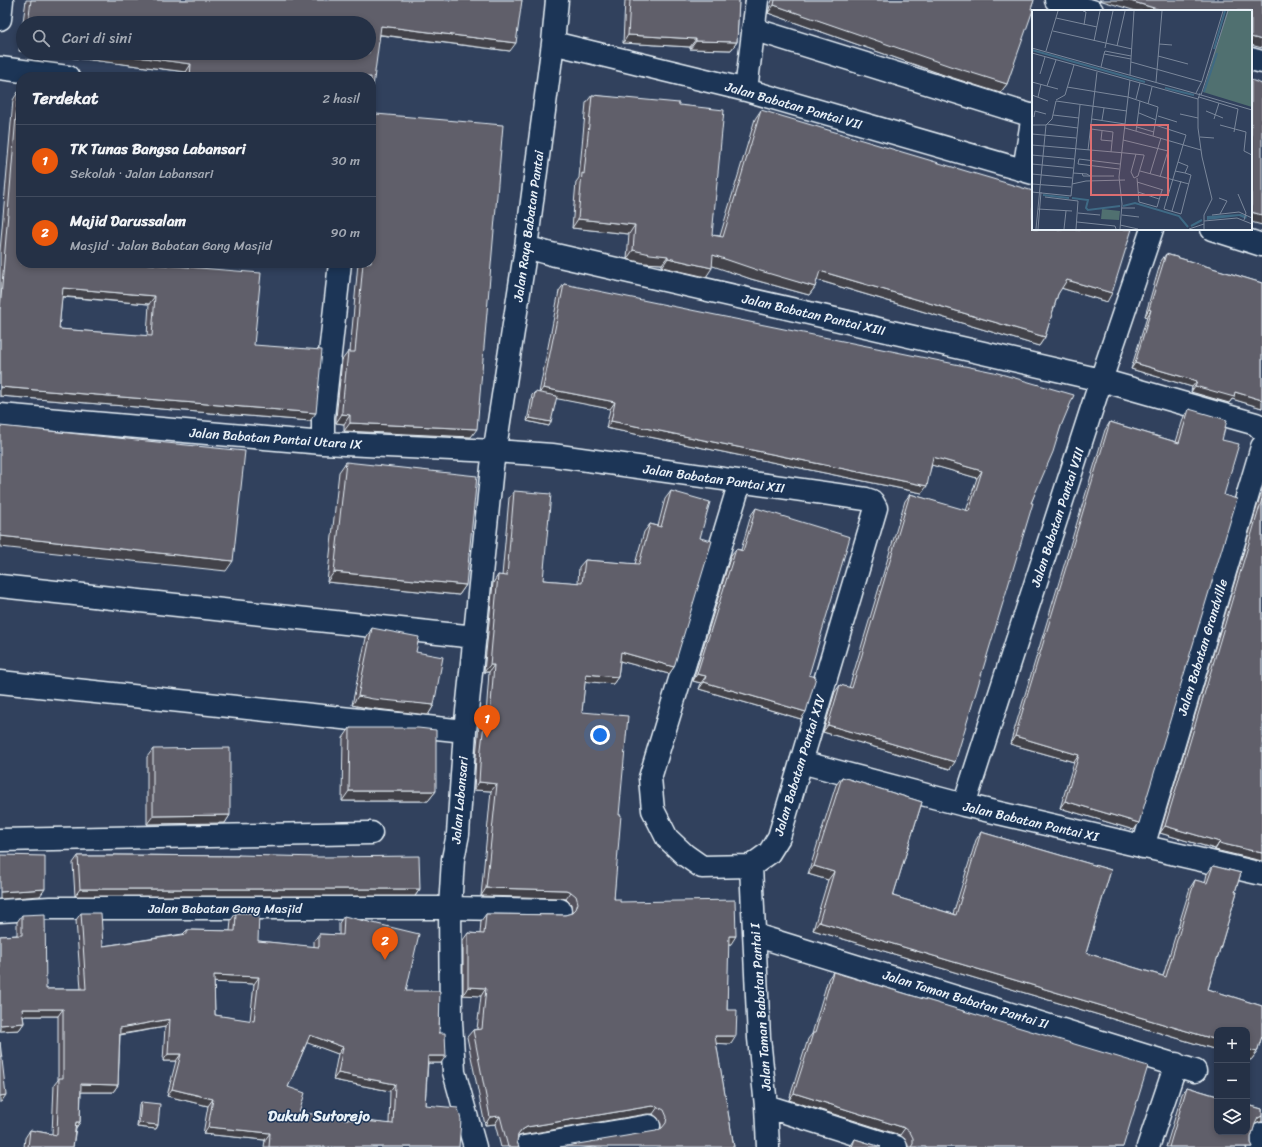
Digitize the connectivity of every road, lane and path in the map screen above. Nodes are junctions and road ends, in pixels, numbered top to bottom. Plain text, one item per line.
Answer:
1 (2, 0) edge
2 (557, 0) edge
3 (757, 0) edge
4 (1055, 0) edge
5 (1052, 10) edge
6 (1089, 10) edge
7 (0, 19) edge
8 (753, 29) junction
9 (553, 43) junction
10 (1252, 59) edge
11 (1262, 62) edge
12 (0, 68) edge
13 (30, 72) edge
14 (746, 90) junction
15 (1032, 116) edge
16 (1032, 127) edge
17 (1028, 172) edge
18 (1152, 230) edge
19 (1215, 230) edge
20 (1262, 245) edge
21 (526, 247) junction
22 (339, 268) edge
23 (1101, 380) junction
24 (0, 415) edge
25 (1262, 430) edge
26 (322, 443) junction
27 (1262, 447) edge
28 (494, 451) junction
29 (552, 455) joint
30 (740, 482) junction
31 (874, 504) joint
32 (0, 586) edge
33 (476, 638) junction
34 (0, 682) edge
35 (465, 731) junction
36 (801, 762) junction
37 (964, 805) junction
38 (371, 833) dead end
39 (0, 840) edge
40 (1143, 847) junction
41 (751, 866) junction
42 (1262, 874) edge
43 (450, 908) junction
44 (560, 910) dead end
45 (0, 911) edge
46 (755, 935) junction
47 (766, 1106) junction
48 (649, 1126) dead end
49 (1262, 1134) edge
50 (475, 1147) edge
51 (524, 1147) edge
52 (768, 1147) edge
53 (896, 1147) edge
54 (1148, 1147) edge
55 (1258, 1147) edge

1 - 7 street
2 - 9 street, Jalan Raya Babatan Pantai
3 - 8 street
4 - 5 street
4 - 6 street
8 - 14 street
8 - 15 street
9 - 14 street, Jalan Babatan Pantai VII
9 - 21 street, Jalan Raya Babatan Pantai
10 - 11 street
12 - 13 street
14 - 17 street, Jalan Babatan Pantai VII
16 - 17 street
18 - 23 street, Jalan Babatan Pantai VIII
19 - 20 street
21 - 23 street, Jalan Babatan Pantai XIII
21 - 28 street, Jalan Raya Babatan Pantai
22 - 26 street
23 - 25 street
23 - 37 street, Jalan Babatan Pantai VIII
24 - 26 street, Jalan Babatan Pantai Utara IX
26 - 28 street, Jalan Babatan Pantai Utara IX
27 - 40 street, Jalan Babatan Grandville
28 - 29 street, Jalan Babatan Pantai Utara IX
28 - 33 street, Jalan Labansari
29 - 30 street, Jalan Babatan Pantai XII
30 - 31 street, Jalan Babatan Pantai XII
30 - 41 street
31 - 36 street, Jalan Babatan Pantai XIV
32 - 33 street
33 - 35 street, Jalan Labansari
34 - 35 street
35 - 43 street, Jalan Labansari
36 - 37 street, Jalan Babatan Pantai XI
36 - 41 street, Jalan Babatan Pantai XIV
37 - 40 street, Jalan Babatan Pantai XI
38 - 39 street
40 - 42 street, Jalan Babatan Pantai XI
41 - 46 street, Jalan Taman Babatan Pantai I
43 - 44 street, Jalan Babatan Gang Masjid
43 - 45 street, Jalan Babatan Gang Masjid
43 - 50 street, Jalan Labansari
46 - 47 street, Jalan Taman Babatan Pantai I
46 - 54 street, Jalan Taman Babatan Pantai II
47 - 52 street, Jalan Taman Babatan Pantai I
47 - 53 street
48 - 51 street
49 - 55 street

